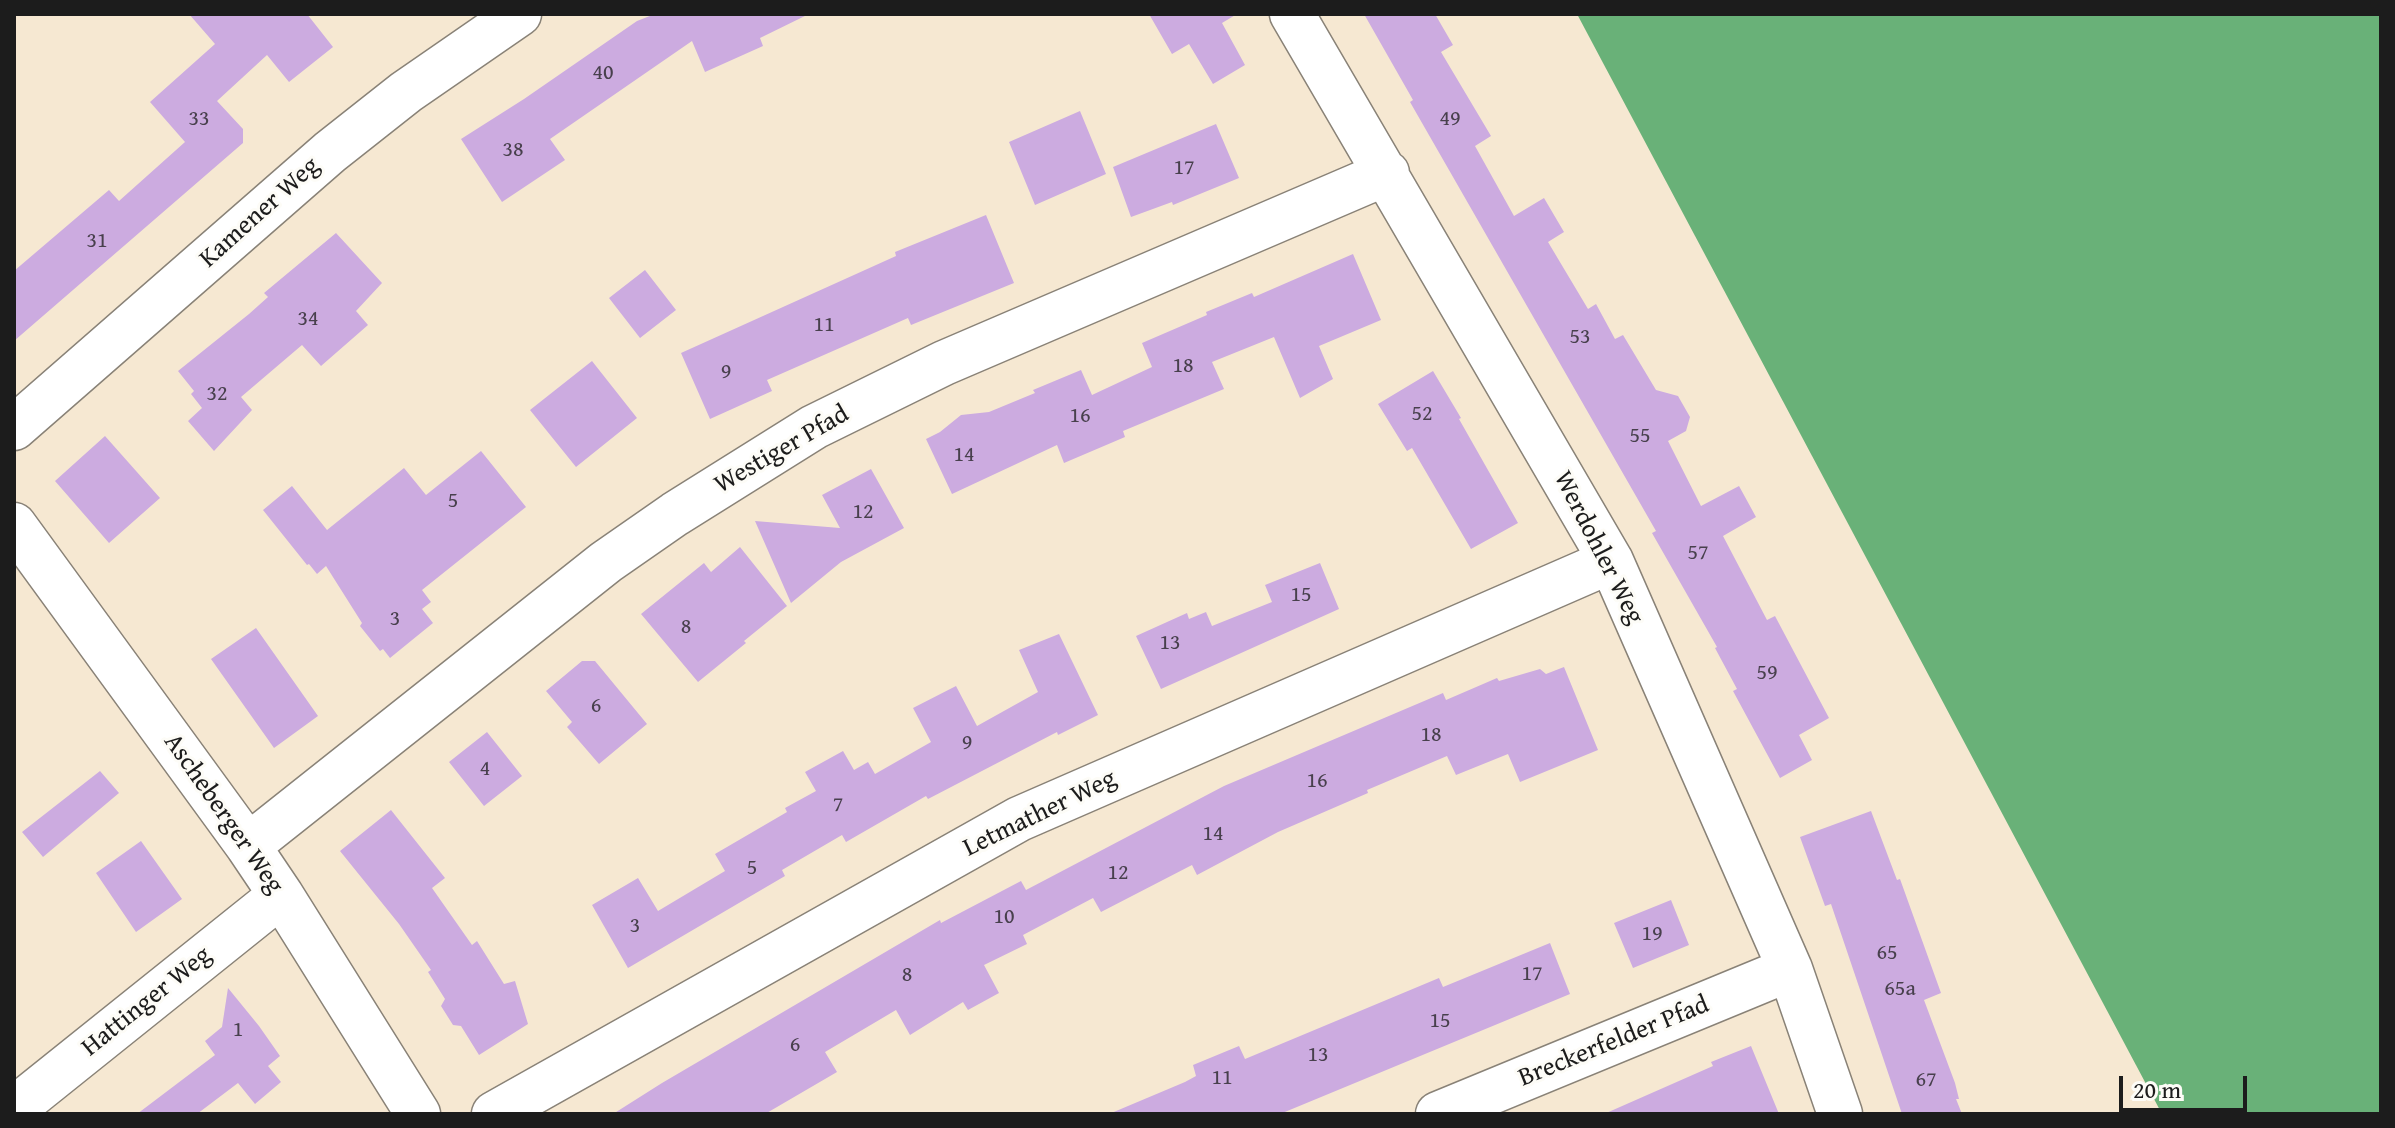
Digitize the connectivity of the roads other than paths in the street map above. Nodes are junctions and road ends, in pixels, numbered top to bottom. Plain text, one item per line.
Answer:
1 (519, 14) edge
2 (1292, 14) edge
3 (1387, 173) junction
4 (14, 428) edge
5 (14, 525) edge
6 (1611, 561) junction
7 (248, 846) junction
8 (281, 895) junction
9 (1790, 969) junction
10 (14, 1109) edge
11 (418, 1114) edge
12 (494, 1114) edge
13 (1438, 1114) edge
14 (1840, 1114) edge

1 - 4 street, Kamener Weg
2 - 3 street, Werdohler Weg
3 - 6 street, Werdohler Weg
3 - 7 street, Westiger Pfad
5 - 7 street, Ascheberger Weg
6 - 9 street, Werdohler Weg
6 - 12 street, Letmather Weg
7 - 8 street, Ascheberger Weg
8 - 10 street, Hattinger Weg
8 - 11 street, Ascheberger Weg
9 - 13 street, Breckerfelder Pfad
9 - 14 street, Werdohler Weg

